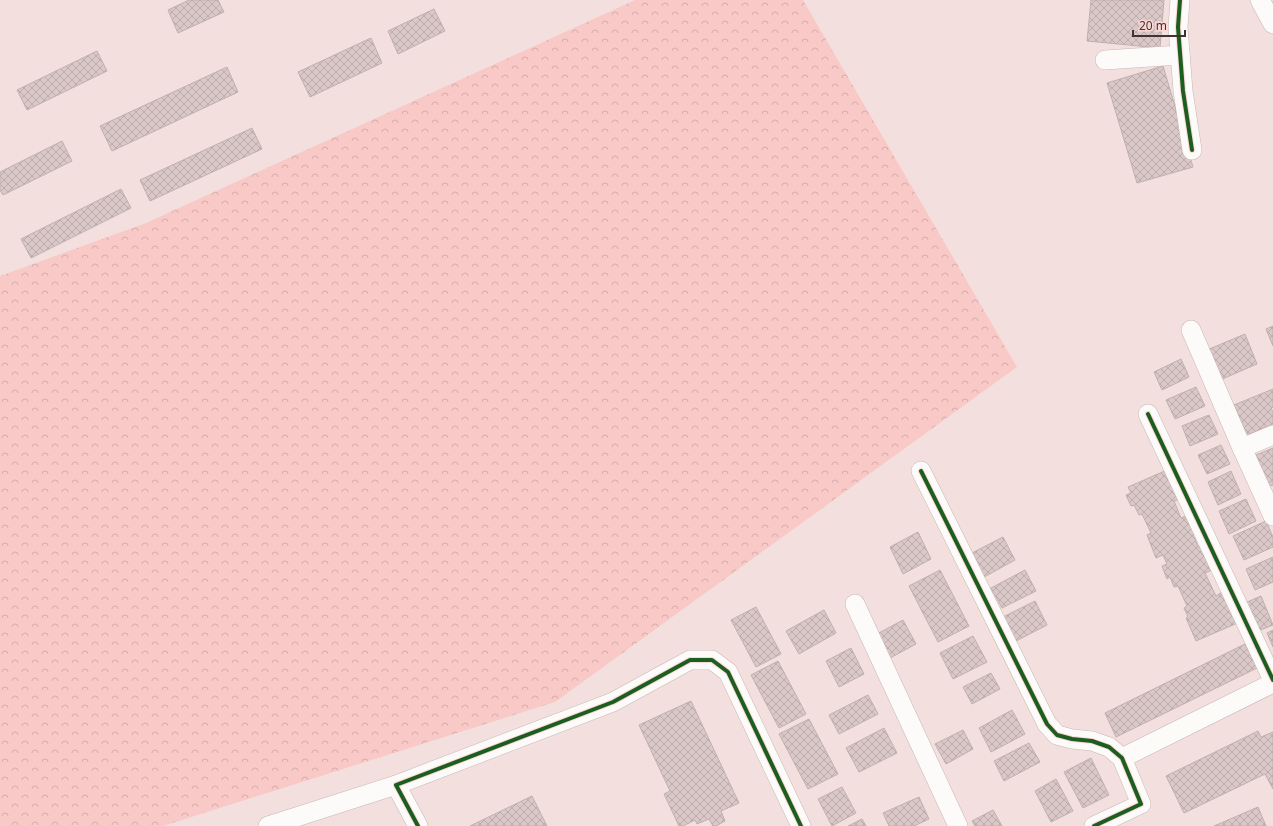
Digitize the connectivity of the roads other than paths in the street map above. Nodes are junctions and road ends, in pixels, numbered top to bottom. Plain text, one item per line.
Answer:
1 (1180, 0) edge
2 (1260, 0) edge
3 (1273, 24) edge
4 (1180, 55) junction
5 (1105, 60) dead end
6 (1192, 150) dead end
7 (1191, 330) dead end
8 (1148, 414) dead end
9 (1273, 435) edge
10 (1242, 448) junction
11 (921, 471) dead end
12 (1273, 516) edge
13 (855, 604) dead end
14 (1273, 680) edge
15 (1273, 683) edge
16 (1122, 758) junction
17 (396, 785) junction
18 (268, 826) edge
19 (418, 826) edge
20 (801, 826) edge
21 (958, 826) edge
22 (1094, 826) edge

1 - 4 street
2 - 3 street
4 - 5 street
4 - 6 street
7 - 10 street
8 - 14 street
9 - 10 street
10 - 12 street
11 - 16 street
13 - 21 street
15 - 16 street
16 - 22 street
17 - 18 street
17 - 19 street
17 - 20 street

